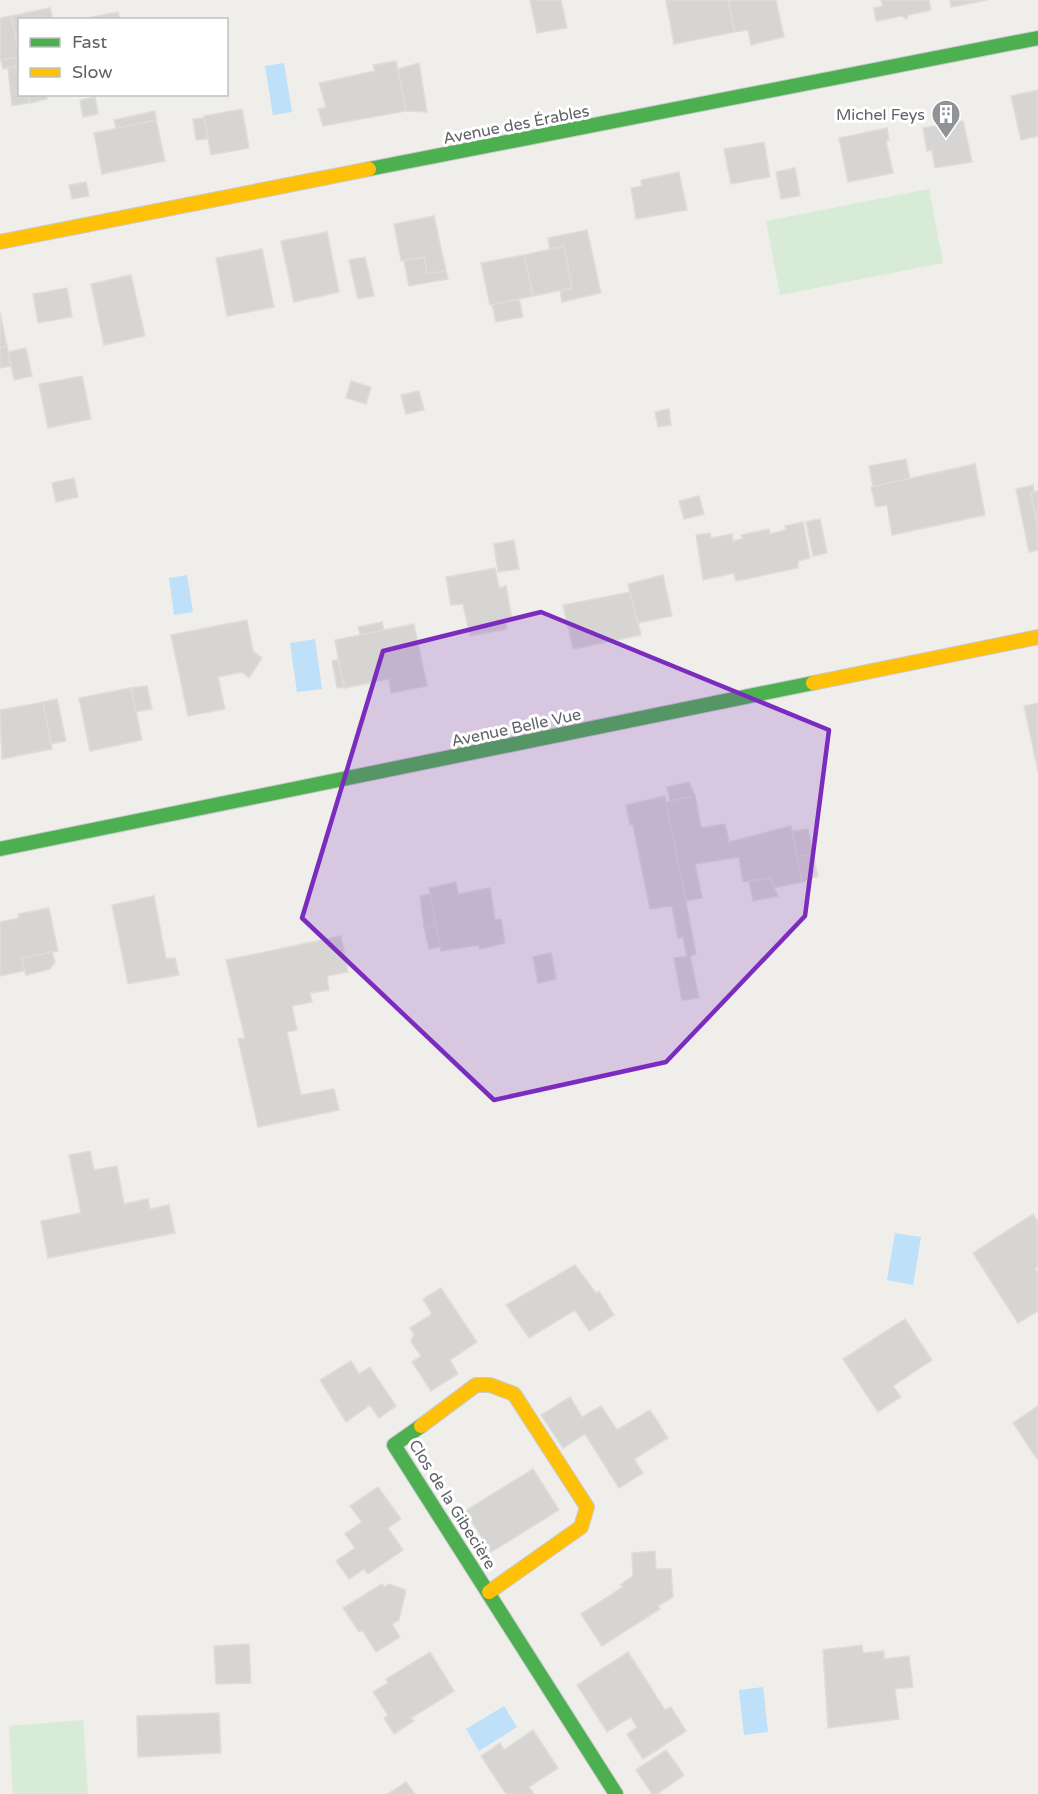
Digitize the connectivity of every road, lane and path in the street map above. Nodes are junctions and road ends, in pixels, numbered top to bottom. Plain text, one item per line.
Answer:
1 (1038, 38) edge
2 (0, 242) edge
3 (1038, 637) edge
4 (0, 849) edge
5 (489, 1592) junction
6 (616, 1794) edge

1 - 2 street, Avenue des Érables
3 - 4 street, Avenue Belle Vue
5 - 5 street, Clos de la Gibecière
5 - 6 street, Clos de la Gibecière

